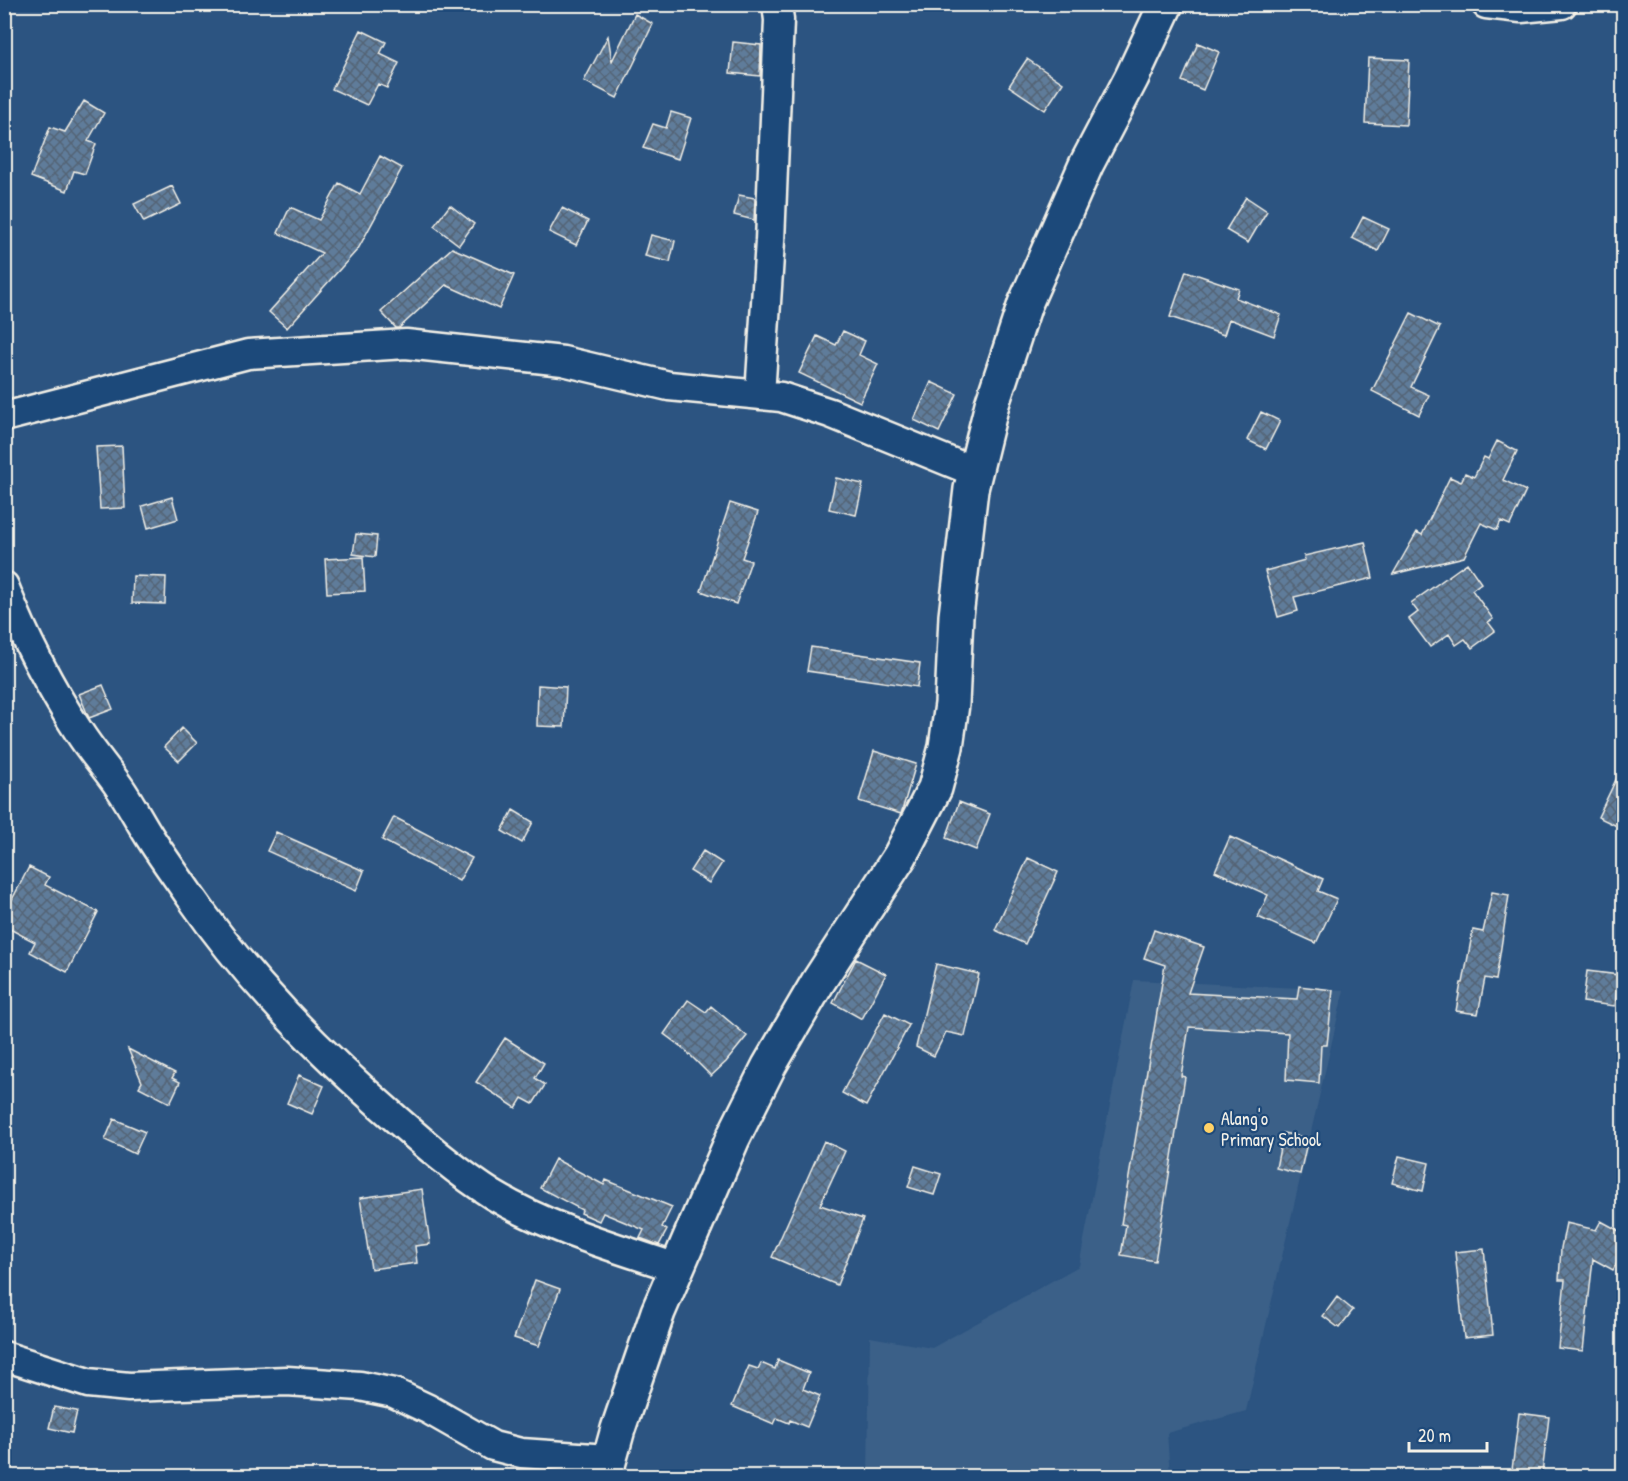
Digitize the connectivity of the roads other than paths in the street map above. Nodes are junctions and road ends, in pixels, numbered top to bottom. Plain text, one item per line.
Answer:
1 (777, 4) edge
2 (1166, 4) edge
3 (1486, 4) edge
4 (1562, 4) edge
5 (760, 395) junction
6 (4, 417) edge
7 (975, 472) junction
8 (4, 586) edge
9 (677, 1268) junction
10 (4, 1356) edge
11 (607, 1468) edge

1 - 5 street
2 - 7 street
3 - 4 street
5 - 6 street
5 - 7 street
7 - 9 street
8 - 9 street
9 - 11 street
10 - 11 street

